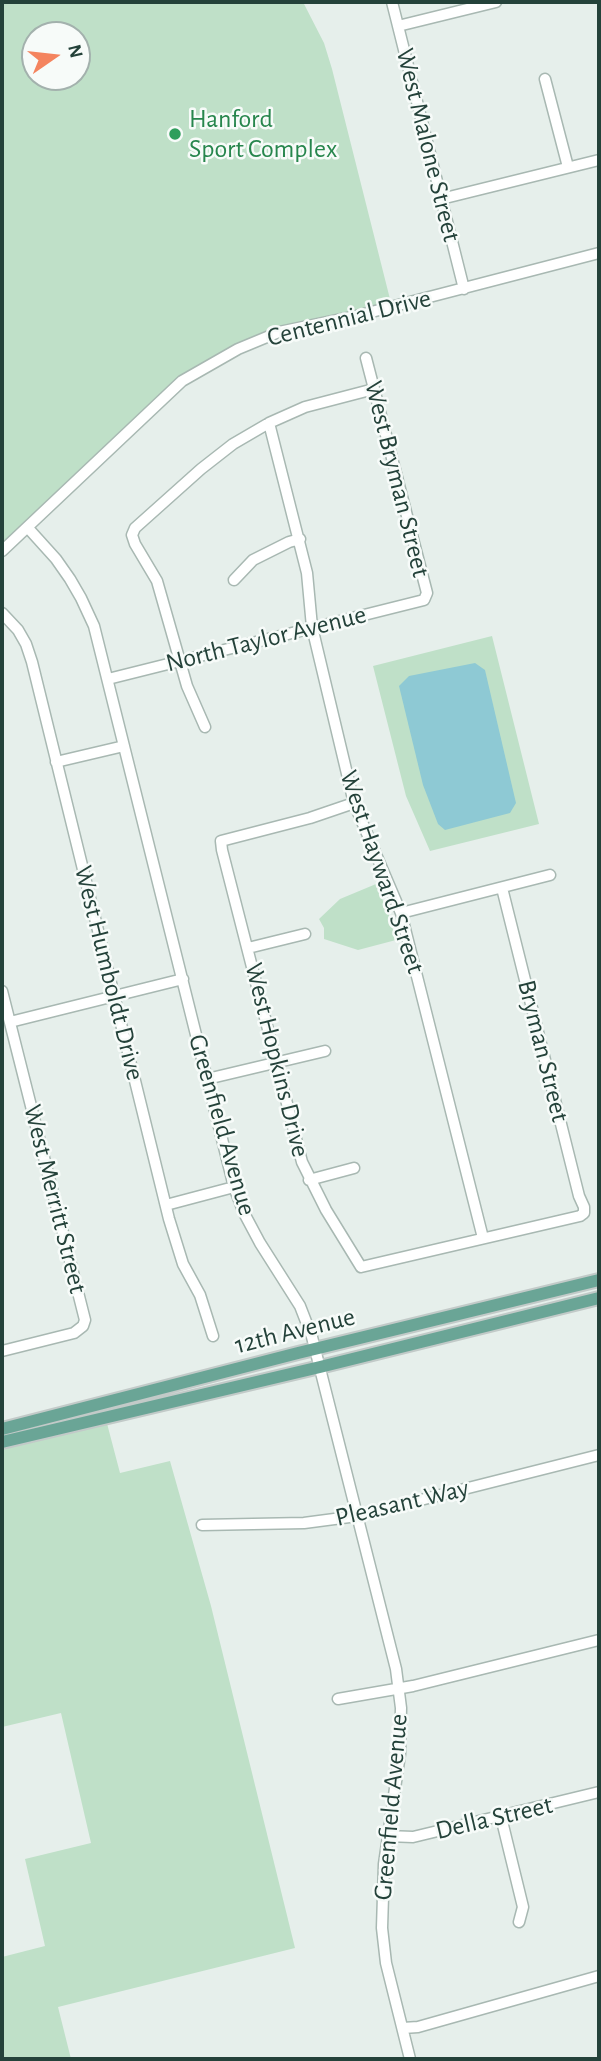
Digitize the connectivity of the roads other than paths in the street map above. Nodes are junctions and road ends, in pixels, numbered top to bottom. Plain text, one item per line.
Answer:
1 (392, 2) edge
2 (496, 2) edge
3 (398, 26) junction
4 (545, 79) dead end
5 (599, 160) edge
6 (568, 167) junction
7 (441, 199) junction
8 (599, 253) edge
9 (464, 289) junction
10 (366, 358) dead end
11 (374, 389) junction
12 (269, 423) junction
13 (28, 528) junction
14 (300, 539) junction
15 (2, 551) edge
16 (234, 580) dead end
17 (424, 600) joint
18 (2, 614) edge
19 (312, 627) junction
20 (179, 660) junction
21 (108, 679) junction
22 (205, 727) dead end
23 (124, 746) junction
24 (56, 762) junction
25 (354, 803) junction
26 (550, 875) dead end
27 (502, 888) junction
28 (401, 913) junction
29 (305, 934) dead end
30 (248, 948) junction
31 (183, 979) junction
32 (2, 991) edge
33 (114, 996) junction
34 (10, 1022) junction
35 (325, 1051) dead end
36 (277, 1062) junction
37 (207, 1079) junction
38 (354, 1168) dead end
39 (309, 1180) junction
40 (234, 1187) junction
41 (166, 1205) junction
42 (483, 1238) junction
43 (599, 1280) edge
44 (599, 1298) edge
45 (213, 1336) dead end
46 (316, 1349) junction
47 (2, 1352) edge
48 (320, 1367) junction
49 (2, 1429) edge
50 (2, 1442) edge
51 (599, 1455) edge
52 (357, 1516) junction
53 (202, 1525) dead end
54 (599, 1640) edge
55 (400, 1688) junction
56 (338, 1699) dead end
57 (599, 1793) edge
58 (501, 1817) junction
59 (387, 1836) junction
60 (519, 1922) dead end
61 (599, 1976) edge
62 (403, 2028) junction
63 (410, 2059) edge

1 - 3 street, West Malone Street
2 - 3 street
3 - 7 street, West Malone Street
4 - 6 street
5 - 6 street
6 - 7 street
7 - 9 street, West Malone Street
8 - 9 street, Centennial Drive
9 - 13 street, Centennial Drive
10 - 11 street, West Bryman Street
11 - 12 street
11 - 17 street, West Bryman Street
12 - 14 street, West Hayward Street
12 - 20 street
13 - 15 street, Centennial Drive
13 - 21 street, Greenfield Avenue
14 - 16 street
14 - 19 street, West Hayward Street
17 - 19 street, North Taylor Avenue
18 - 24 street, West Humboldt Drive
19 - 20 street, North Taylor Avenue
19 - 25 street, West Hayward Street
20 - 21 street, North Taylor Avenue
20 - 22 street
21 - 23 street, Greenfield Avenue
23 - 24 street
23 - 31 street, Greenfield Avenue
24 - 33 street, West Humboldt Drive
25 - 28 street, West Hayward Street
25 - 30 street, West Hopkins Drive
26 - 27 street
27 - 28 street
27 - 42 street, Bryman Street
28 - 42 street, West Hayward Street
29 - 30 street
30 - 36 street, West Hopkins Drive
31 - 33 street
31 - 37 street, Greenfield Avenue
32 - 34 street, West Merritt Street
33 - 34 street
33 - 41 street, West Humboldt Drive
34 - 47 street, West Merritt Street
35 - 36 street
36 - 37 street
36 - 39 street, West Hopkins Drive
37 - 40 street, Greenfield Avenue
38 - 39 street
39 - 42 street, West Hopkins Drive
40 - 41 street
40 - 46 street, Greenfield Avenue
41 - 45 street, West Humboldt Drive
43 - 46 main road, 12th Avenue
44 - 48 main road, 12th Avenue
46 - 48 street, Greenfield Avenue
46 - 49 main road, 12th Avenue
48 - 50 main road, 12th Avenue
48 - 52 street, Greenfield Avenue
51 - 52 street, Pleasant Way
52 - 53 street, Pleasant Way
52 - 55 street, Greenfield Avenue
54 - 55 street
55 - 56 street
55 - 59 street, Greenfield Avenue
57 - 58 street, Della Street
58 - 59 street, Della Street
58 - 60 street
59 - 62 street, Greenfield Avenue
61 - 62 street
62 - 63 street, Greenfield Avenue

